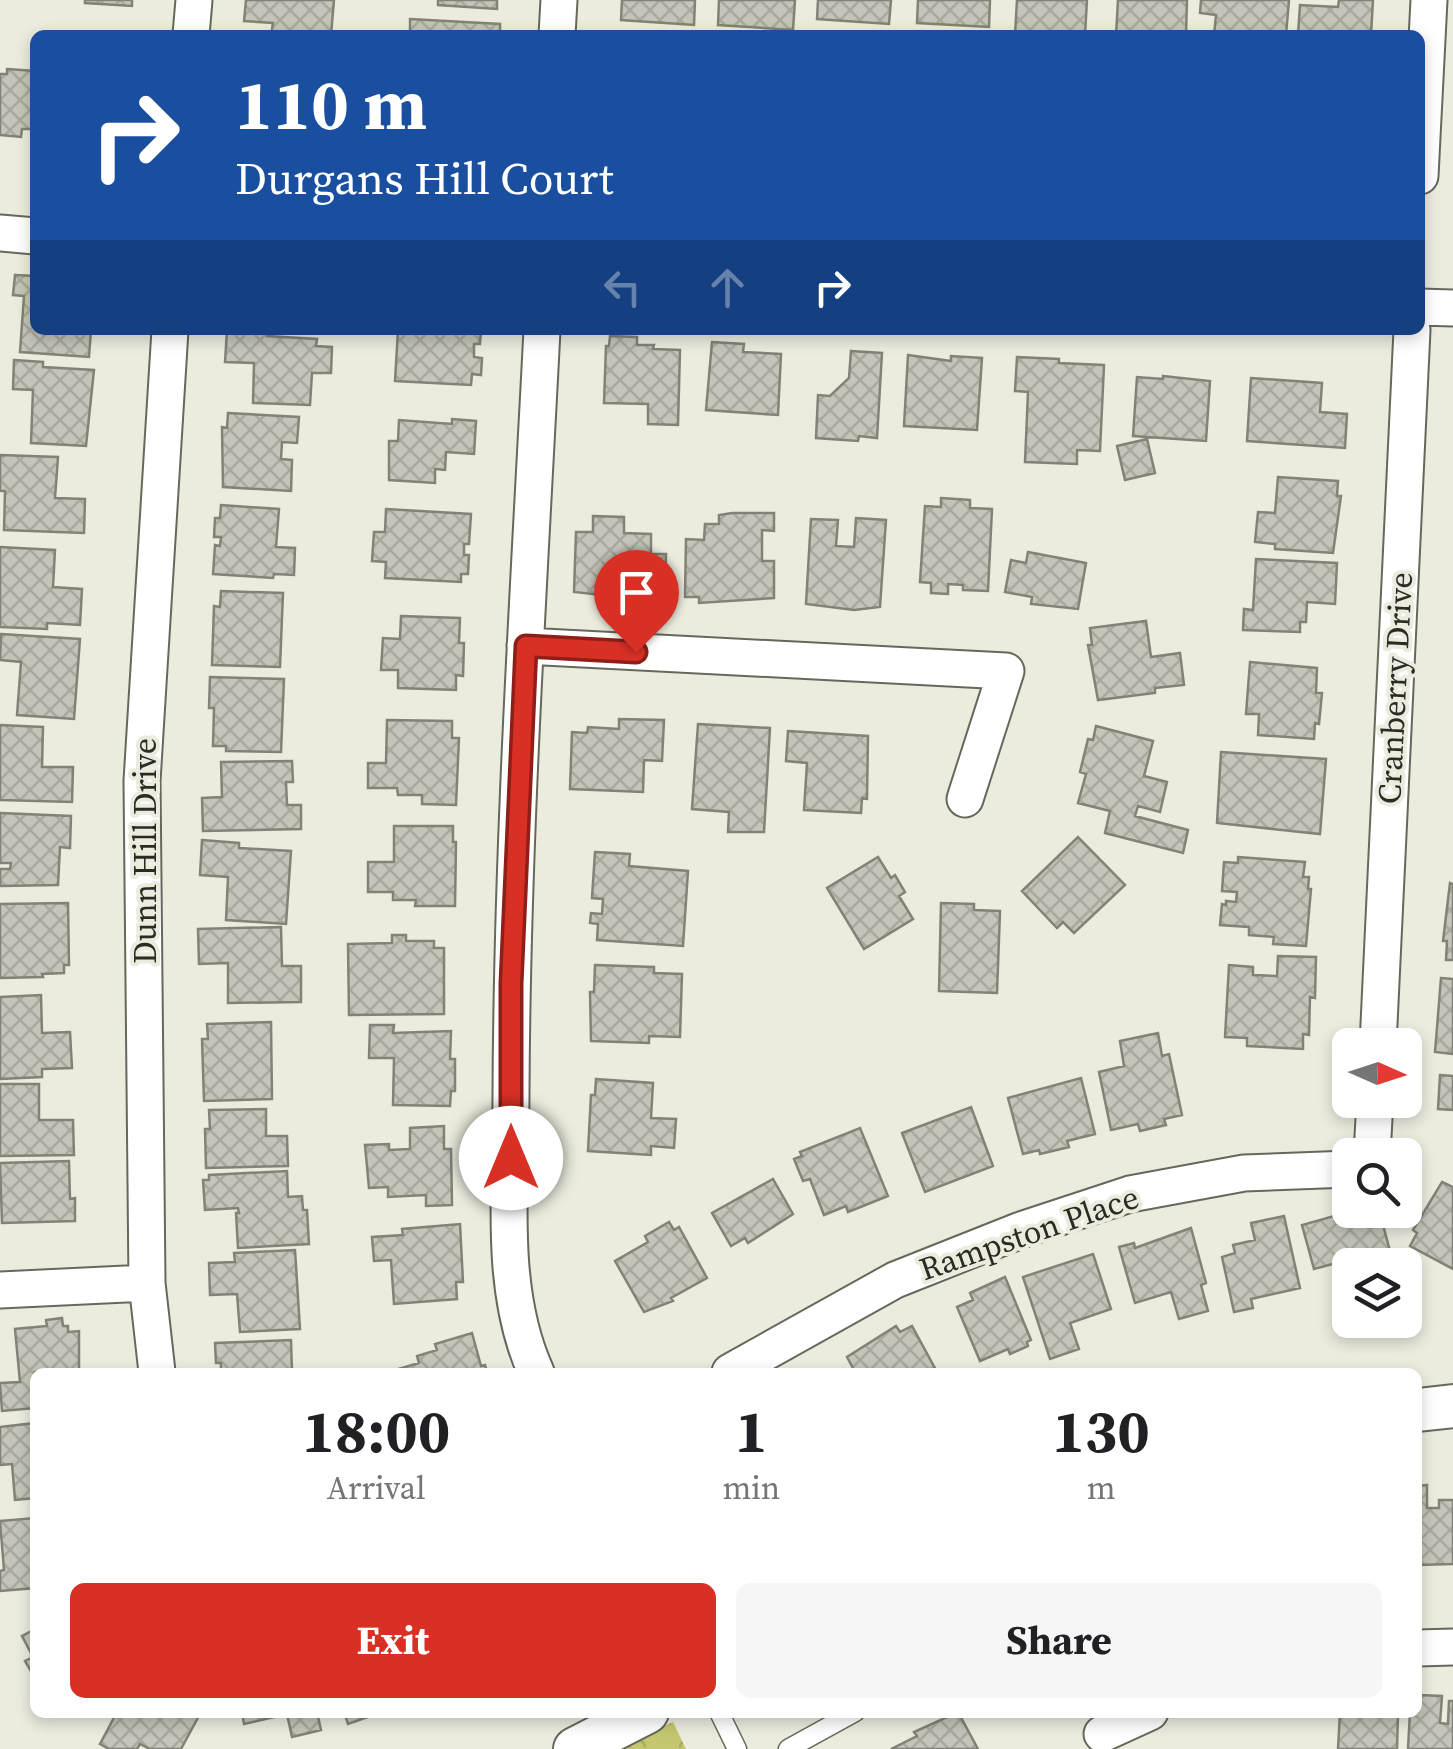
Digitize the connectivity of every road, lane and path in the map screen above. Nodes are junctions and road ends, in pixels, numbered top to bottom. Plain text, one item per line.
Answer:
1 (194, 0) edge
2 (559, 0) edge
3 (1429, 0) edge
4 (191, 30) edge
5 (558, 30) edge
6 (1425, 78) edge
7 (0, 233) edge
8 (30, 236) edge
9 (1425, 306) edge
10 (1453, 308) edge
11 (170, 335) edge
12 (542, 335) edge
13 (1412, 335) edge
14 (526, 646) junction
15 (965, 799) dead end
16 (1379, 1028) edge
17 (1332, 1169) edge
18 (147, 1282) junction
19 (0, 1290) edge
20 (157, 1368) edge
21 (534, 1368) edge
22 (737, 1368) edge
23 (1453, 1406) edge
24 (1422, 1410) edge
25 (1453, 1647) edge
26 (1422, 1648) edge
27 (635, 1718) edge
28 (722, 1718) edge
29 (844, 1718) edge
30 (1135, 1718) edge
31 (1100, 1732) edge
32 (575, 1749) edge
33 (738, 1749) edge
34 (788, 1749) edge

1 - 4 street
2 - 5 street
3 - 6 street
7 - 8 street
9 - 10 street
11 - 18 street, Dunn Hill Drive
12 - 14 street
13 - 16 street, Cranberry Drive
14 - 15 street
14 - 21 street
17 - 22 street, Rampston Place
18 - 19 street
18 - 20 street, Dunn Hill Drive
23 - 24 street
25 - 26 street
27 - 32 street
28 - 33 lane
29 - 34 lane
30 - 31 street

